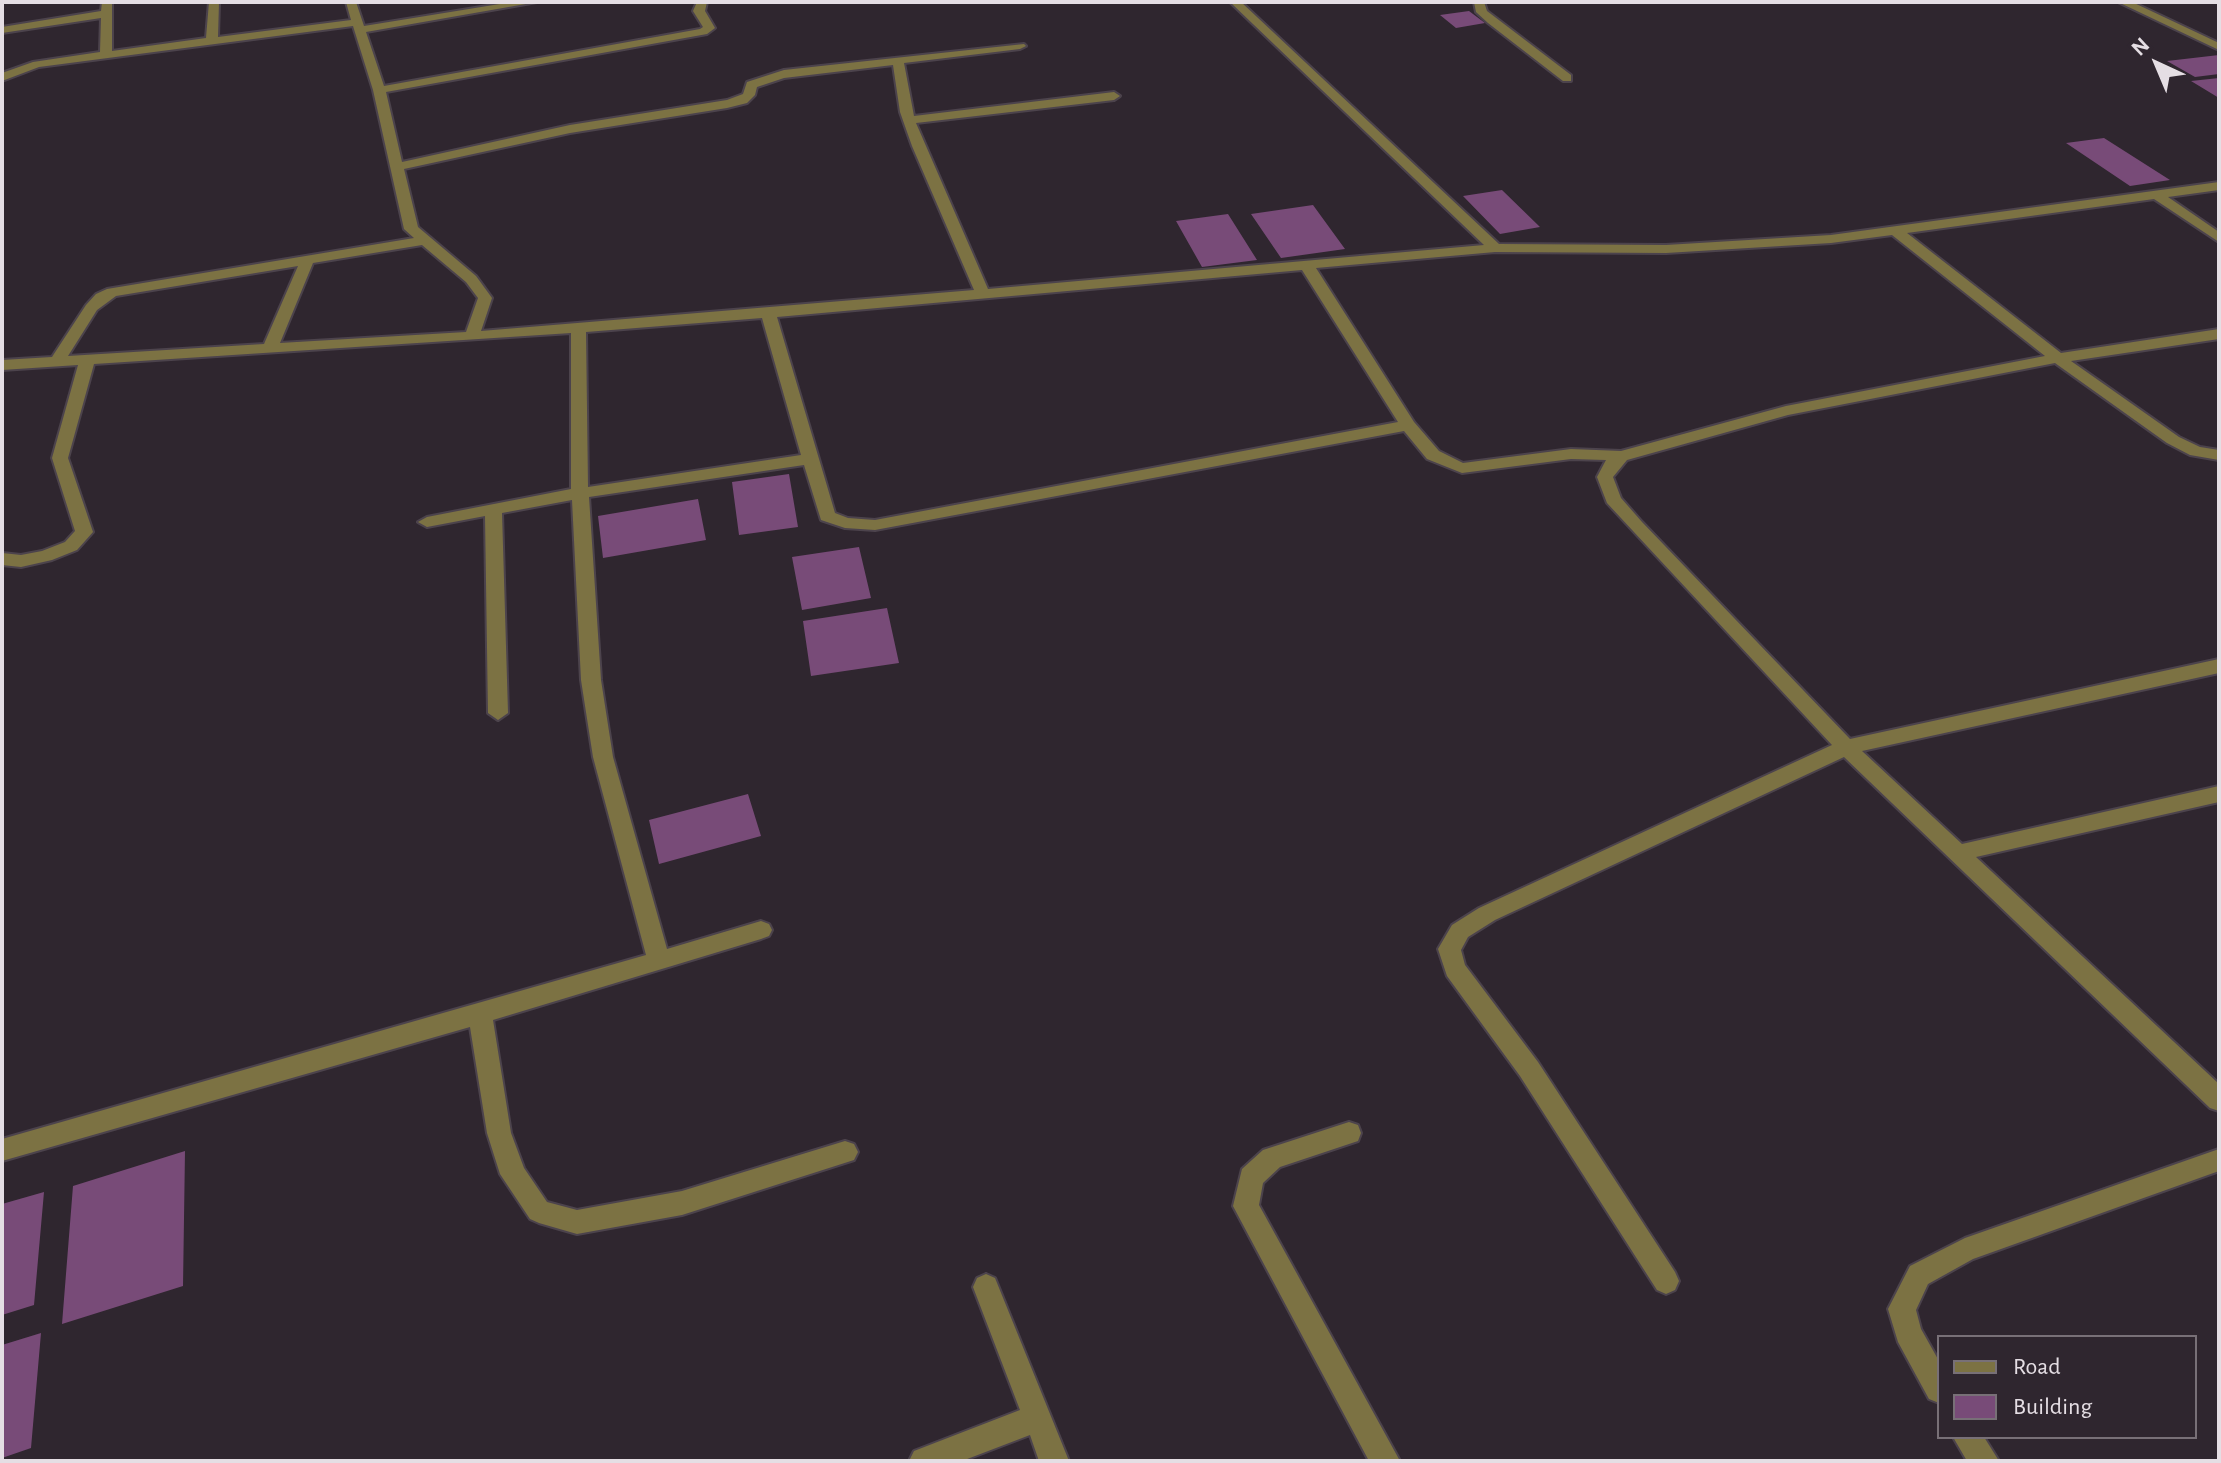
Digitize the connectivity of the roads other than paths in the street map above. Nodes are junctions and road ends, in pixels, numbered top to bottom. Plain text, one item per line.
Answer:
1 (214, 2) edge
2 (351, 2) edge
3 (532, 2) edge
4 (702, 2) edge
5 (1235, 2) edge
6 (1479, 2) edge
7 (2123, 2) edge
8 (109, 5) edge
9 (359, 26) junction
10 (2, 30) edge
11 (212, 41) junction
12 (1020, 46) dead end
13 (2219, 47) edge
14 (106, 55) junction
15 (898, 61) junction
16 (2, 77) edge
17 (1567, 78) dead end
18 (379, 90) junction
19 (1114, 96) dead end
20 (909, 120) junction
21 (395, 167) junction
22 (2219, 186) edge
23 (2159, 197) junction
24 (1896, 231) junction
25 (2219, 238) edge
26 (423, 241) junction
27 (1495, 248) junction
28 (308, 259) junction
29 (1305, 263) junction
30 (984, 296) junction
31 (768, 313) junction
32 (578, 327) junction
33 (2219, 334) edge
34 (472, 336) junction
35 (270, 348) junction
36 (88, 358) junction
37 (2058, 358) junction
38 (58, 360) junction
39 (2, 365) edge
40 (1408, 425) junction
41 (2219, 455) edge
42 (1621, 456) junction
43 (811, 459) junction
44 (580, 493) junction
45 (493, 509) junction
46 (427, 522) dead end
47 (2, 559) edge
48 (2219, 666) edge
49 (498, 713) dead end
50 (1846, 747) junction
51 (2219, 794) edge
52 (1959, 853) junction
53 (761, 930) dead end
54 (659, 961) junction
55 (480, 1014) junction
56 (2219, 1100) edge
57 (1349, 1133) dead end
58 (2, 1150) edge
59 (845, 1152) dead end
60 (2219, 1160) edge
61 (1666, 1281) dead end
62 (986, 1287) dead end
63 (1937, 1385) edge
64 (1037, 1418) junction
65 (1968, 1439) edge
66 (924, 1461) edge
67 (1054, 1461) edge
68 (1385, 1461) edge
69 (1984, 1461) edge

1 - 11 street
2 - 9 street
3 - 9 street
4 - 18 street
5 - 27 street
6 - 17 street
7 - 13 street
8 - 10 street
8 - 14 street
9 - 11 street
9 - 18 street
11 - 14 street
12 - 15 street
14 - 16 street
15 - 20 street
15 - 21 street
18 - 21 street
19 - 20 street
20 - 30 street
21 - 26 street
22 - 23 street
23 - 24 street
23 - 25 street
24 - 27 street
24 - 37 street
26 - 28 street
26 - 34 street
27 - 29 street
28 - 35 street
28 - 38 street
29 - 30 street
29 - 40 street
30 - 31 street
31 - 32 street
31 - 43 street
32 - 34 street
32 - 44 street
33 - 37 street
34 - 35 street
35 - 36 street
36 - 38 street
36 - 47 street
37 - 41 street
37 - 42 street
38 - 39 street
40 - 42 street
40 - 43 street
42 - 50 street
43 - 44 street
44 - 45 street
44 - 54 street
45 - 46 street
45 - 49 street
48 - 50 street
50 - 52 street
50 - 61 street
51 - 52 street
52 - 56 street
53 - 54 street
54 - 55 street
55 - 58 street
55 - 59 street
57 - 68 street
60 - 63 street
62 - 64 street
64 - 66 street
64 - 67 street
65 - 69 street

